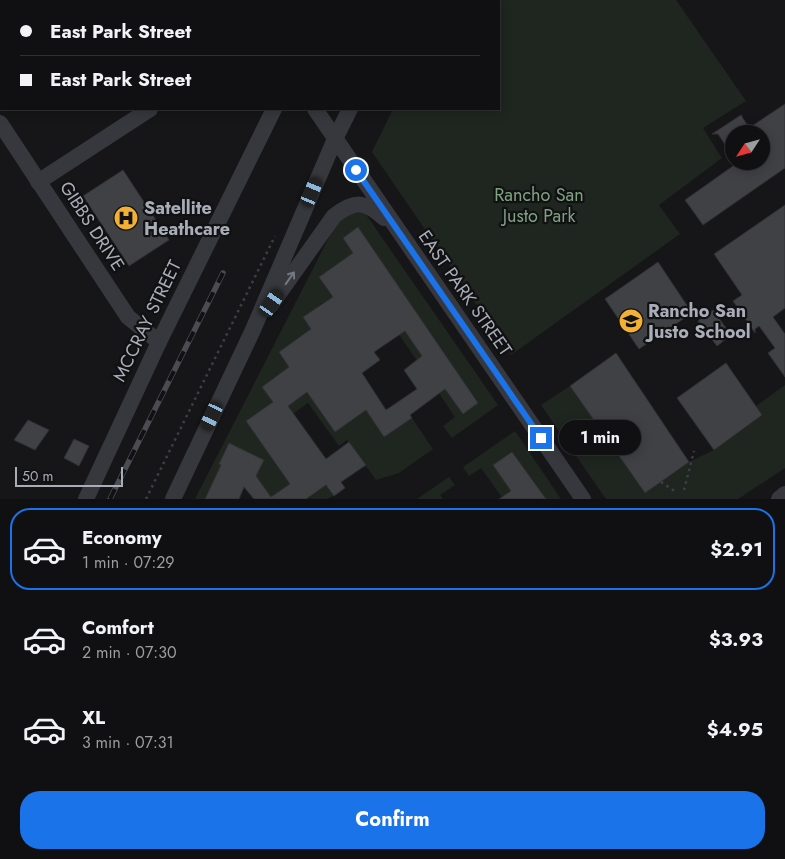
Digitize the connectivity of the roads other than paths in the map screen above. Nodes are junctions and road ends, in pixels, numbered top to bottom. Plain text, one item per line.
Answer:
1 (148, 110) edge
2 (274, 110) edge
3 (316, 110) edge
4 (350, 110) edge
5 (0, 123) edge
6 (335, 139) junction
7 (38, 182) junction
8 (399, 232) junction
9 (252, 332) junction
10 (159, 342) junction
11 (785, 494) edge
12 (86, 499) edge
13 (173, 499) edge
14 (583, 499) edge
15 (778, 499) edge

1 - 7 street
2 - 10 street, MCCRAY STREET
3 - 6 street, EAST PARK STREET
4 - 6 street
5 - 7 street, GIBBS DRIVE
6 - 8 street, EAST PARK STREET
6 - 9 street
7 - 10 street, GIBBS DRIVE
9 -> 8 street
8 - 14 street, EAST PARK STREET
9 - 13 street
10 - 12 street, MCCRAY STREET
11 - 15 street

